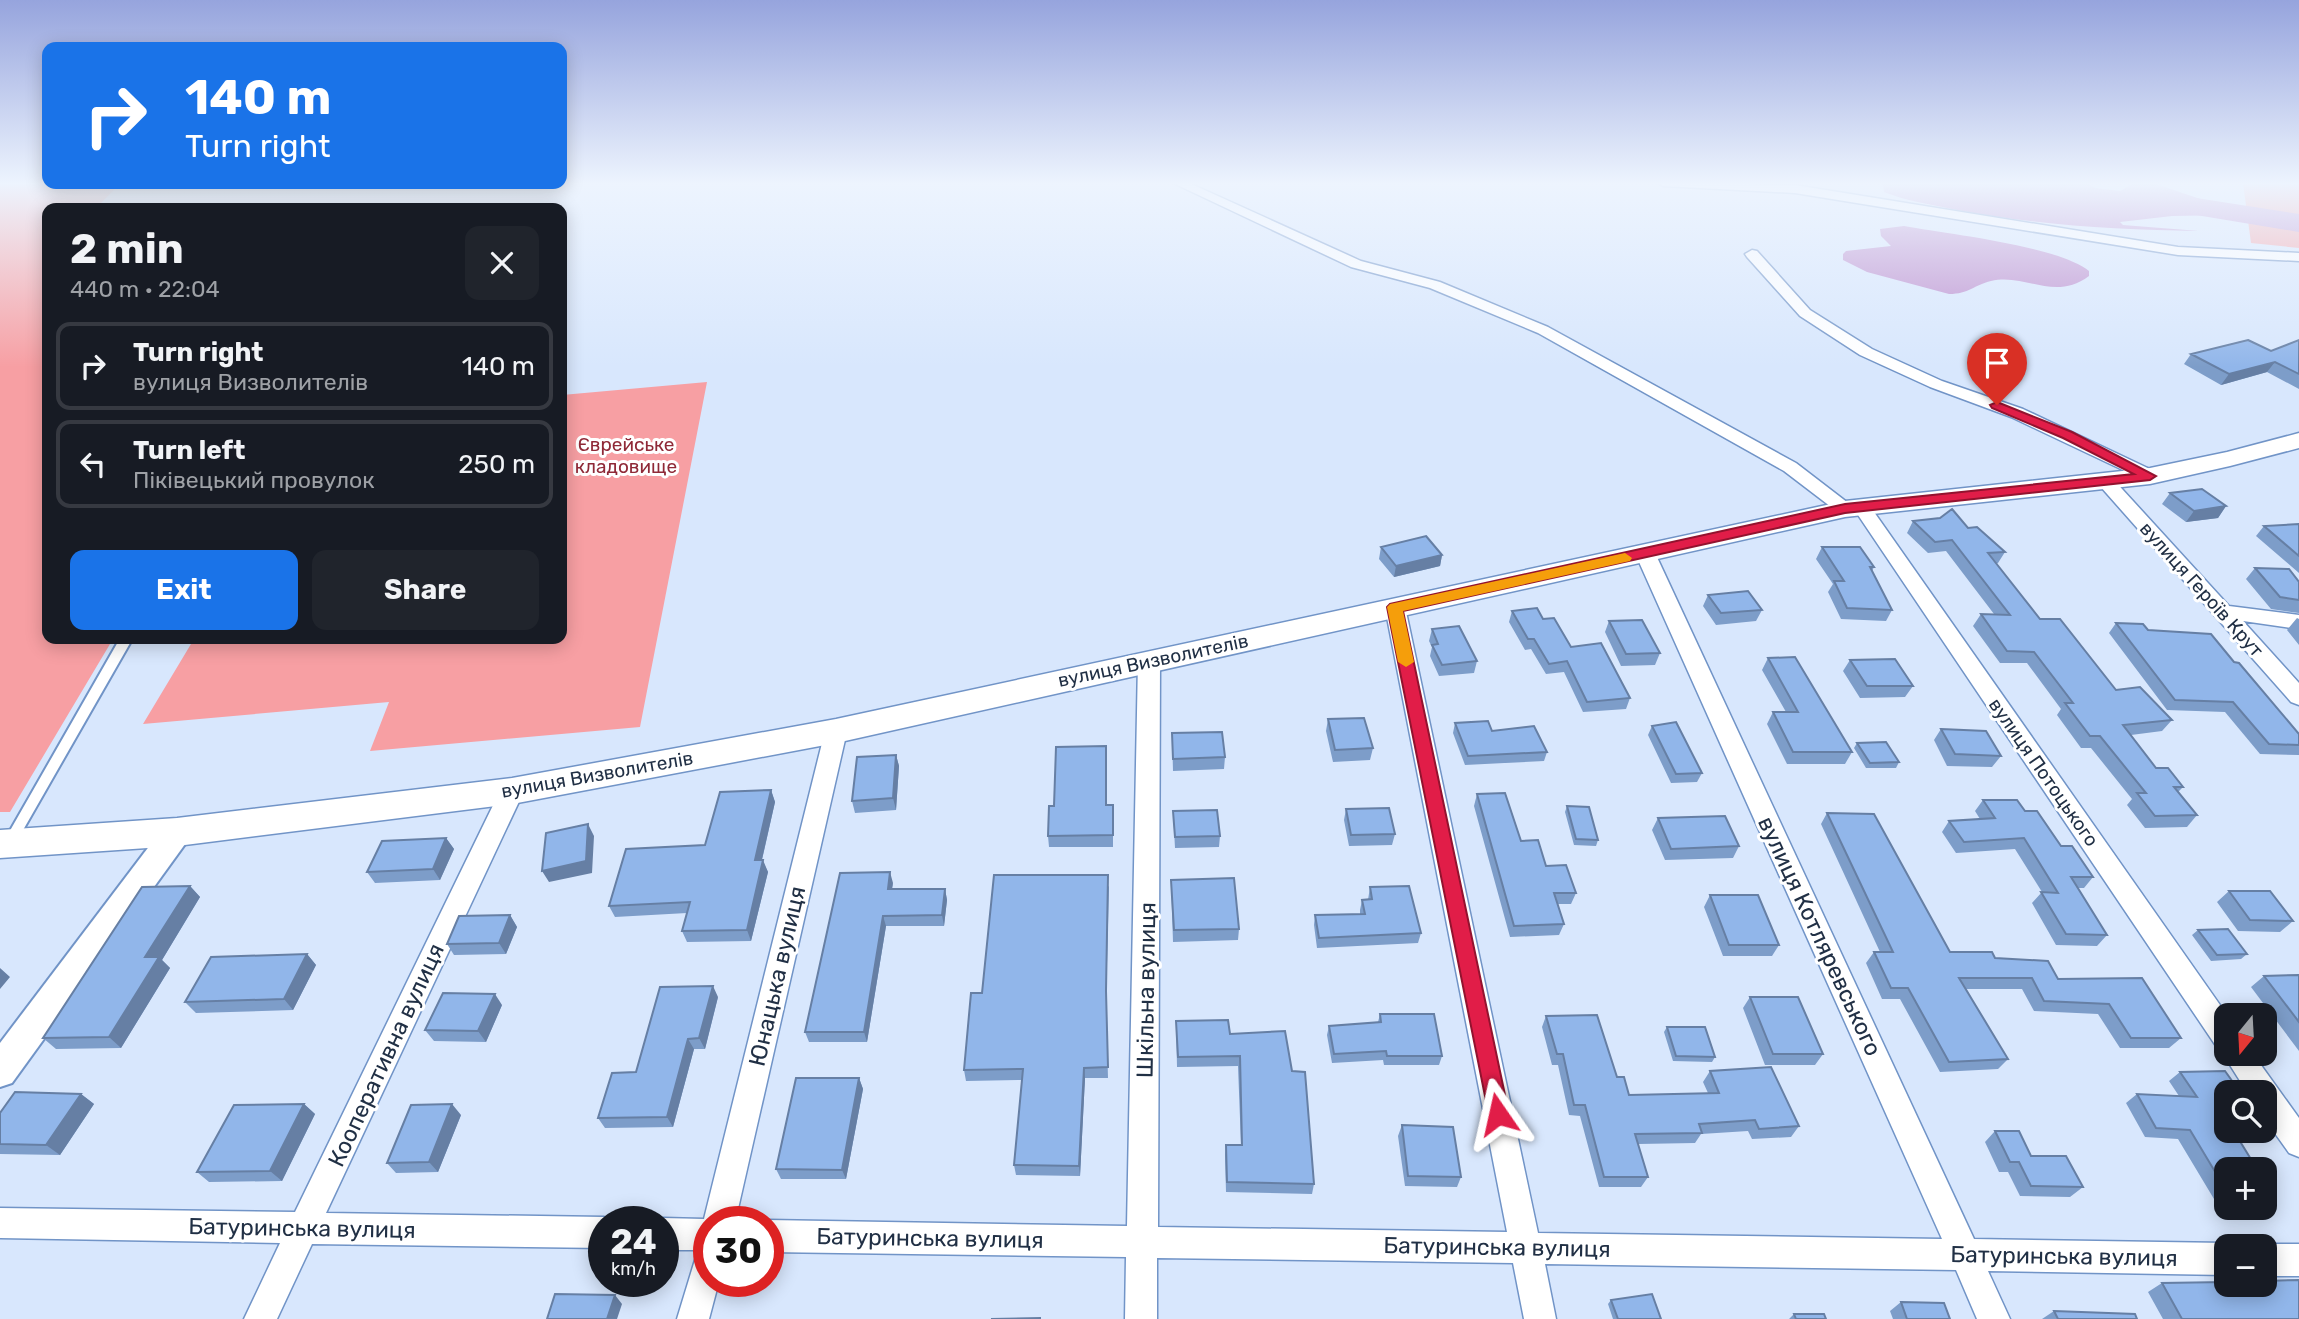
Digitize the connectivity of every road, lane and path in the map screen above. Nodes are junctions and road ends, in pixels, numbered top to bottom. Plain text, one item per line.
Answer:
1 (1311, 244) edge
2 (2132, 244) edge
3 (1752, 254) dead end
4 (2299, 257) edge
5 (2299, 440) edge
6 (2150, 476) junction
7 (2106, 482) junction
8 (1853, 508) junction
9 (1645, 553) junction
10 (1395, 607) junction
11 (2222, 612) junction
12 (2299, 622) edge
13 (123, 644) edge
14 (1149, 661) junction
15 (2299, 697) edge
16 (836, 731) junction
17 (512, 791) junction
18 (177, 832) junction
19 (5, 844) edge
20 (2214, 1020) edge
21 (0, 1071) edge
22 (2277, 1111) edge
23 (2299, 1143) edge
24 (723, 1206) edge
25 (0, 1223) edge
26 (304, 1228) junction
27 (588, 1233) edge
28 (784, 1236) edge
29 (1143, 1241) junction
30 (1525, 1247) junction
31 (1966, 1254) junction
32 (2214, 1259) edge
33 (2277, 1260) edge
34 (2299, 1261) edge
35 (699, 1297) edge
36 (260, 1319) edge
37 (693, 1319) edge
38 (1141, 1319) edge
39 (1540, 1319) edge
40 (1994, 1319) edge

1 - 8 street, вулиця Потоцького
2 - 4 street
3 - 6 street
5 - 6 main road, вулиця Визволителів
6 - 7 main road, вулиця Визволителів
7 - 8 main road, вулиця Визволителів
7 - 11 street, вулиця Героїв Крут
8 - 9 main road, вулиця Визволителів
8 - 20 street, вулиця Потоцького
9 - 10 main road, вулиця Визволителів
9 - 31 street, вулиця Котляревського
10 - 14 main road, вулиця Визволителів
10 - 30 street
11 - 12 street
11 - 15 street, вулиця Героїв Крут
13 - 19 lane
14 - 16 main road, вулиця Визволителів
14 - 29 street, Шкільна вулиця
16 - 17 main road, вулиця Визволителів
16 - 24 street, Юнацька вулиця
17 - 18 main road, вулиця Визволителів
17 - 26 street, Кооперативна вулиця
18 - 19 main road, вулиця Визволителів
18 - 21 street
22 - 23 street
25 - 26 street, Батуринська вулиця
26 - 27 street, Батуринська вулиця
26 - 36 street, Кооперативна вулиця
28 - 29 street, Батуринська вулиця
29 - 30 street, Батуринська вулиця
29 - 38 street, Шкільна вулиця
30 - 31 street, Батуринська вулиця
30 - 39 street
31 - 32 street, Батуринська вулиця
31 - 40 street, вулиця Котляревського
33 - 34 street
35 - 37 street

